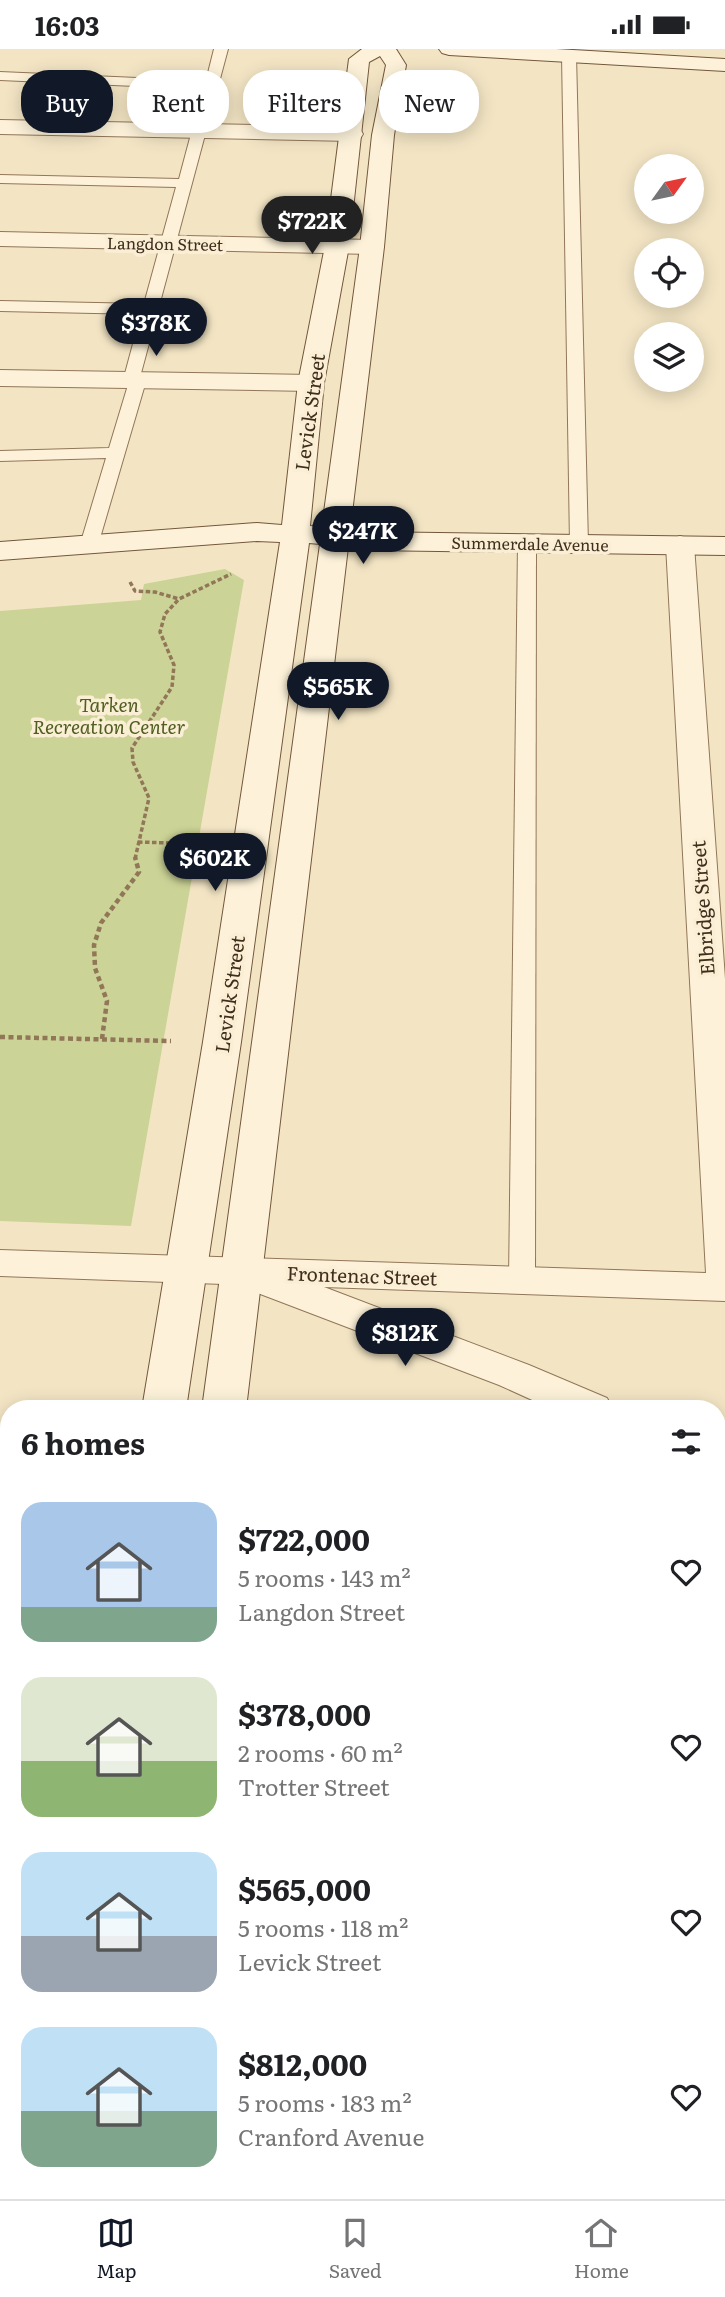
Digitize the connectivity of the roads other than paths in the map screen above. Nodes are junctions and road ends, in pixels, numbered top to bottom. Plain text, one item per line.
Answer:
1 (220, 49) edge
2 (377, 49) edge
3 (386, 49) edge
4 (449, 49) edge
5 (569, 55) junction
6 (725, 65) edge
7 (214, 70) edge
8 (0, 76) edge
9 (127, 81) edge
10 (0, 127) edge
11 (127, 130) edge
12 (229, 132) edge
13 (196, 133) edge
14 (352, 134) junction
15 (0, 179) edge
16 (184, 183) junction
17 (0, 239) edge
18 (169, 243) junction
19 (337, 246) junction
20 (372, 247) junction
21 (0, 306) edge
22 (151, 309) junction
23 (0, 378) edge
24 (134, 381) junction
25 (311, 383) junction
26 (115, 453) junction
27 (0, 456) edge
28 (295, 535) junction
29 (335, 536) junction
30 (527, 543) junction
31 (579, 544) junction
32 (89, 545) junction
33 (680, 545) junction
34 (725, 546) edge
35 (0, 551) edge
36 (0, 1263) edge
37 (186, 1269) junction
38 (725, 1270) edge
39 (242, 1271) junction
40 (522, 1281) junction
41 (725, 1287) edge
42 (165, 1400) edge
43 (225, 1400) edge
44 (561, 1400) edge

1 - 7 lane
2 - 14 main road, Levick Street
3 - 20 main road
4 - 5 main road
5 - 6 main road
5 - 31 lane
8 - 9 lane
10 - 11 main road
12 - 14 main road
13 - 16 lane
14 - 19 main road, Levick Street
15 - 16 lane
16 - 18 lane
17 - 18 main road, Langdon Street
18 - 19 main road, Langdon Street
18 - 22 lane
19 - 20 main road, Langdon Street
19 - 25 main road, Levick Street
20 - 29 main road
21 - 22 lane
22 - 24 lane
23 - 24 main road
24 - 25 main road
24 - 26 lane
25 - 28 main road, Levick Street
26 - 27 lane
26 - 32 lane
28 - 29 main road, Summerdale Avenue
28 - 32 main road, Summerdale Avenue
28 - 37 main road, Levick Street
29 - 30 main road, Summerdale Avenue
29 - 39 main road
30 - 31 main road, Summerdale Avenue
30 - 40 lane
31 - 33 main road, Summerdale Avenue
32 - 35 main road, Summerdale Avenue
33 - 34 main road, Summerdale Avenue
33 - 38 main road, Elbridge Street
36 - 37 main road, Frontenac Street
37 - 39 main road, Frontenac Street
37 - 42 main road, Levick Street
39 - 40 main road, Frontenac Street
39 - 43 main road
39 - 44 main road
40 - 41 main road, Frontenac Street

